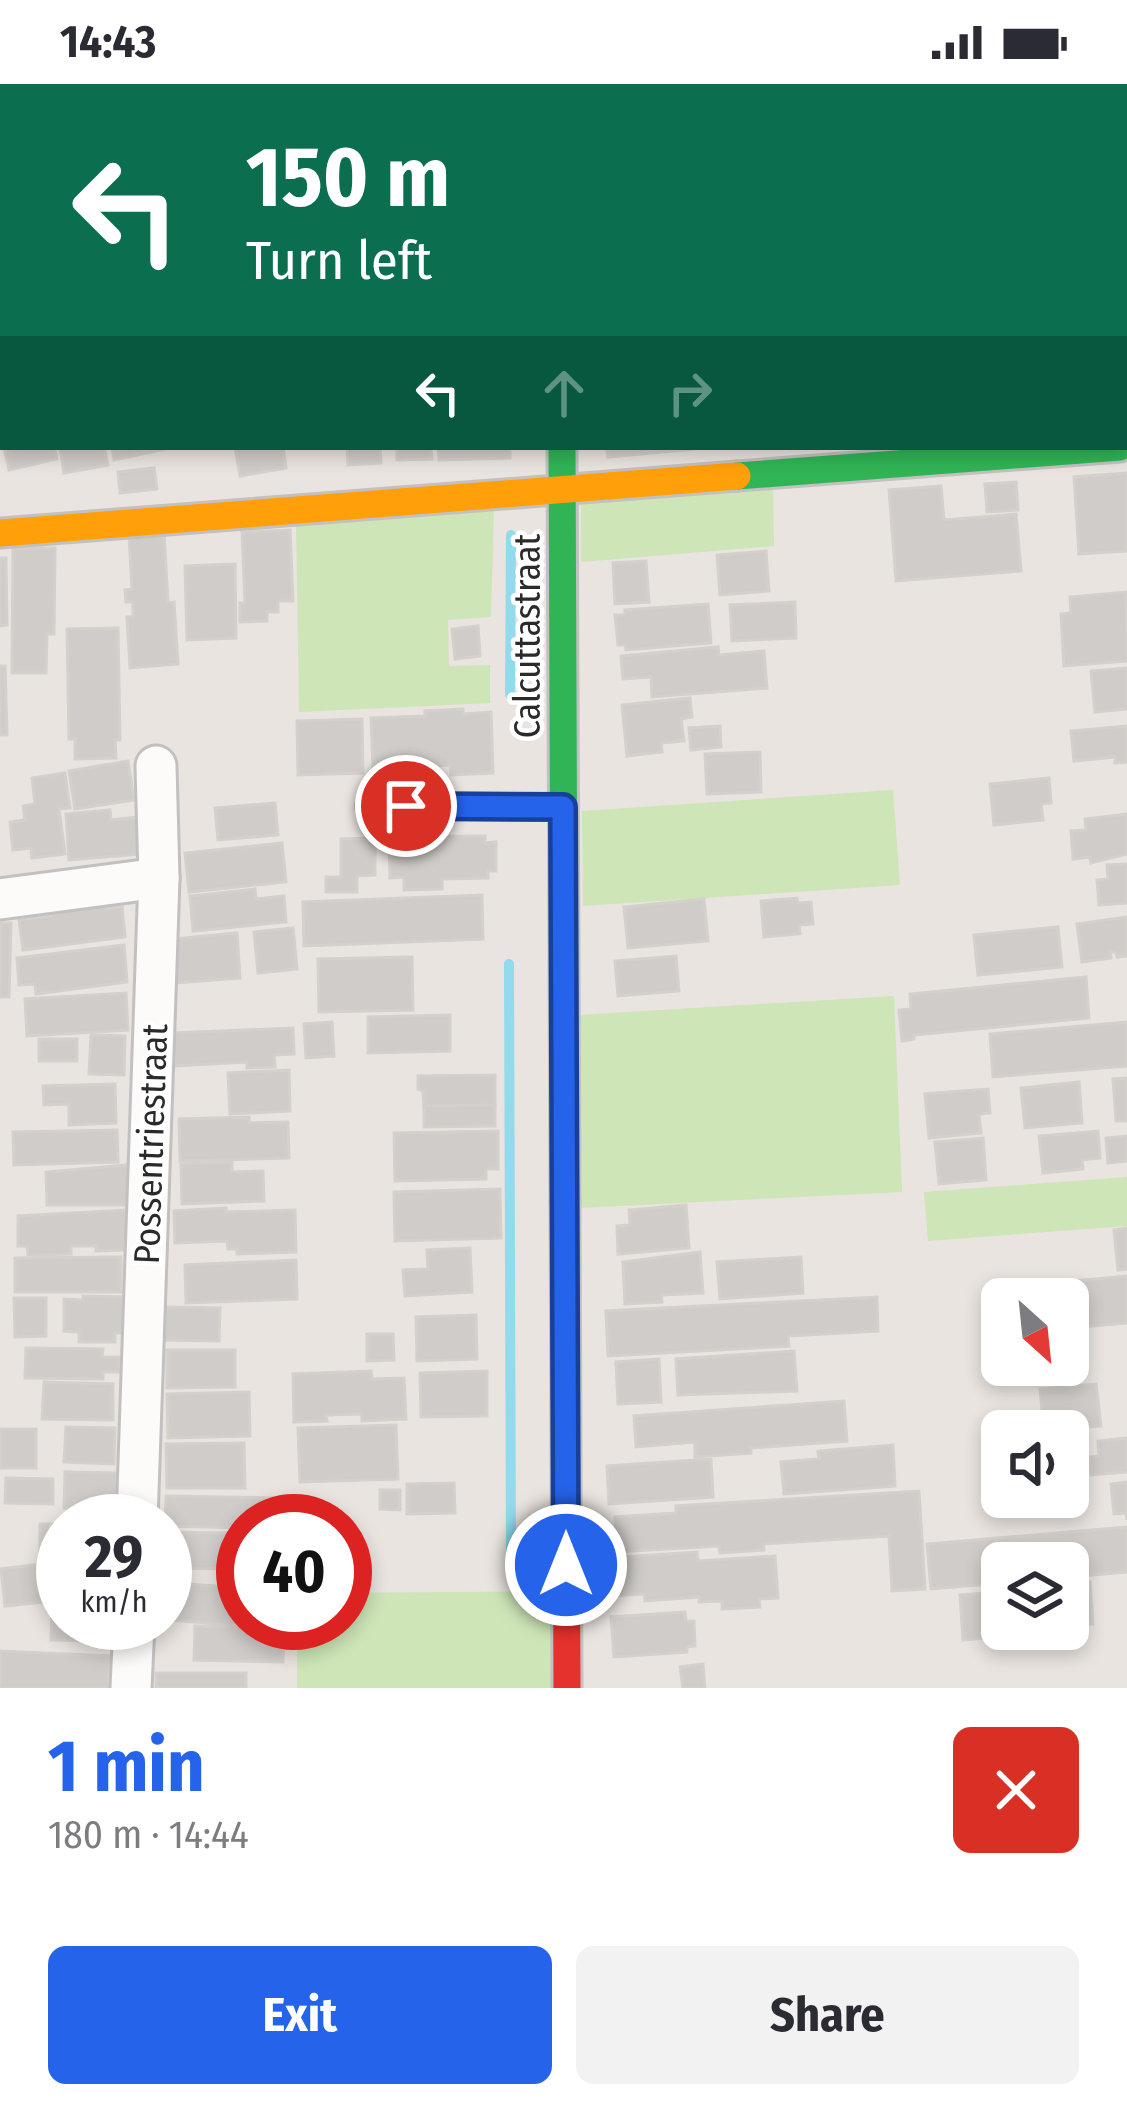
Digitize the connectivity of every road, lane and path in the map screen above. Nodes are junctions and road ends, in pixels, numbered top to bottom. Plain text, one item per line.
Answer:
1 (562, 450) edge
2 (1086, 450) edge
3 (562, 491) junction
4 (0, 533) edge
5 (156, 766) dead end
6 (366, 806) dead end
7 (563, 807) junction
8 (159, 878) junction
9 (0, 899) edge
10 (138, 1494) edge
11 (133, 1650) edge
12 (131, 1688) edge
13 (567, 1688) edge

1 - 3 street, Calcuttastraat
2 - 3 street
3 - 4 street
3 - 7 street, Calcuttastraat
5 - 8 street, Possentriestraat
6 - 7 lane
7 - 13 street, Calcuttastraat
8 - 9 street
8 - 10 street, Possentriestraat
11 - 12 street

